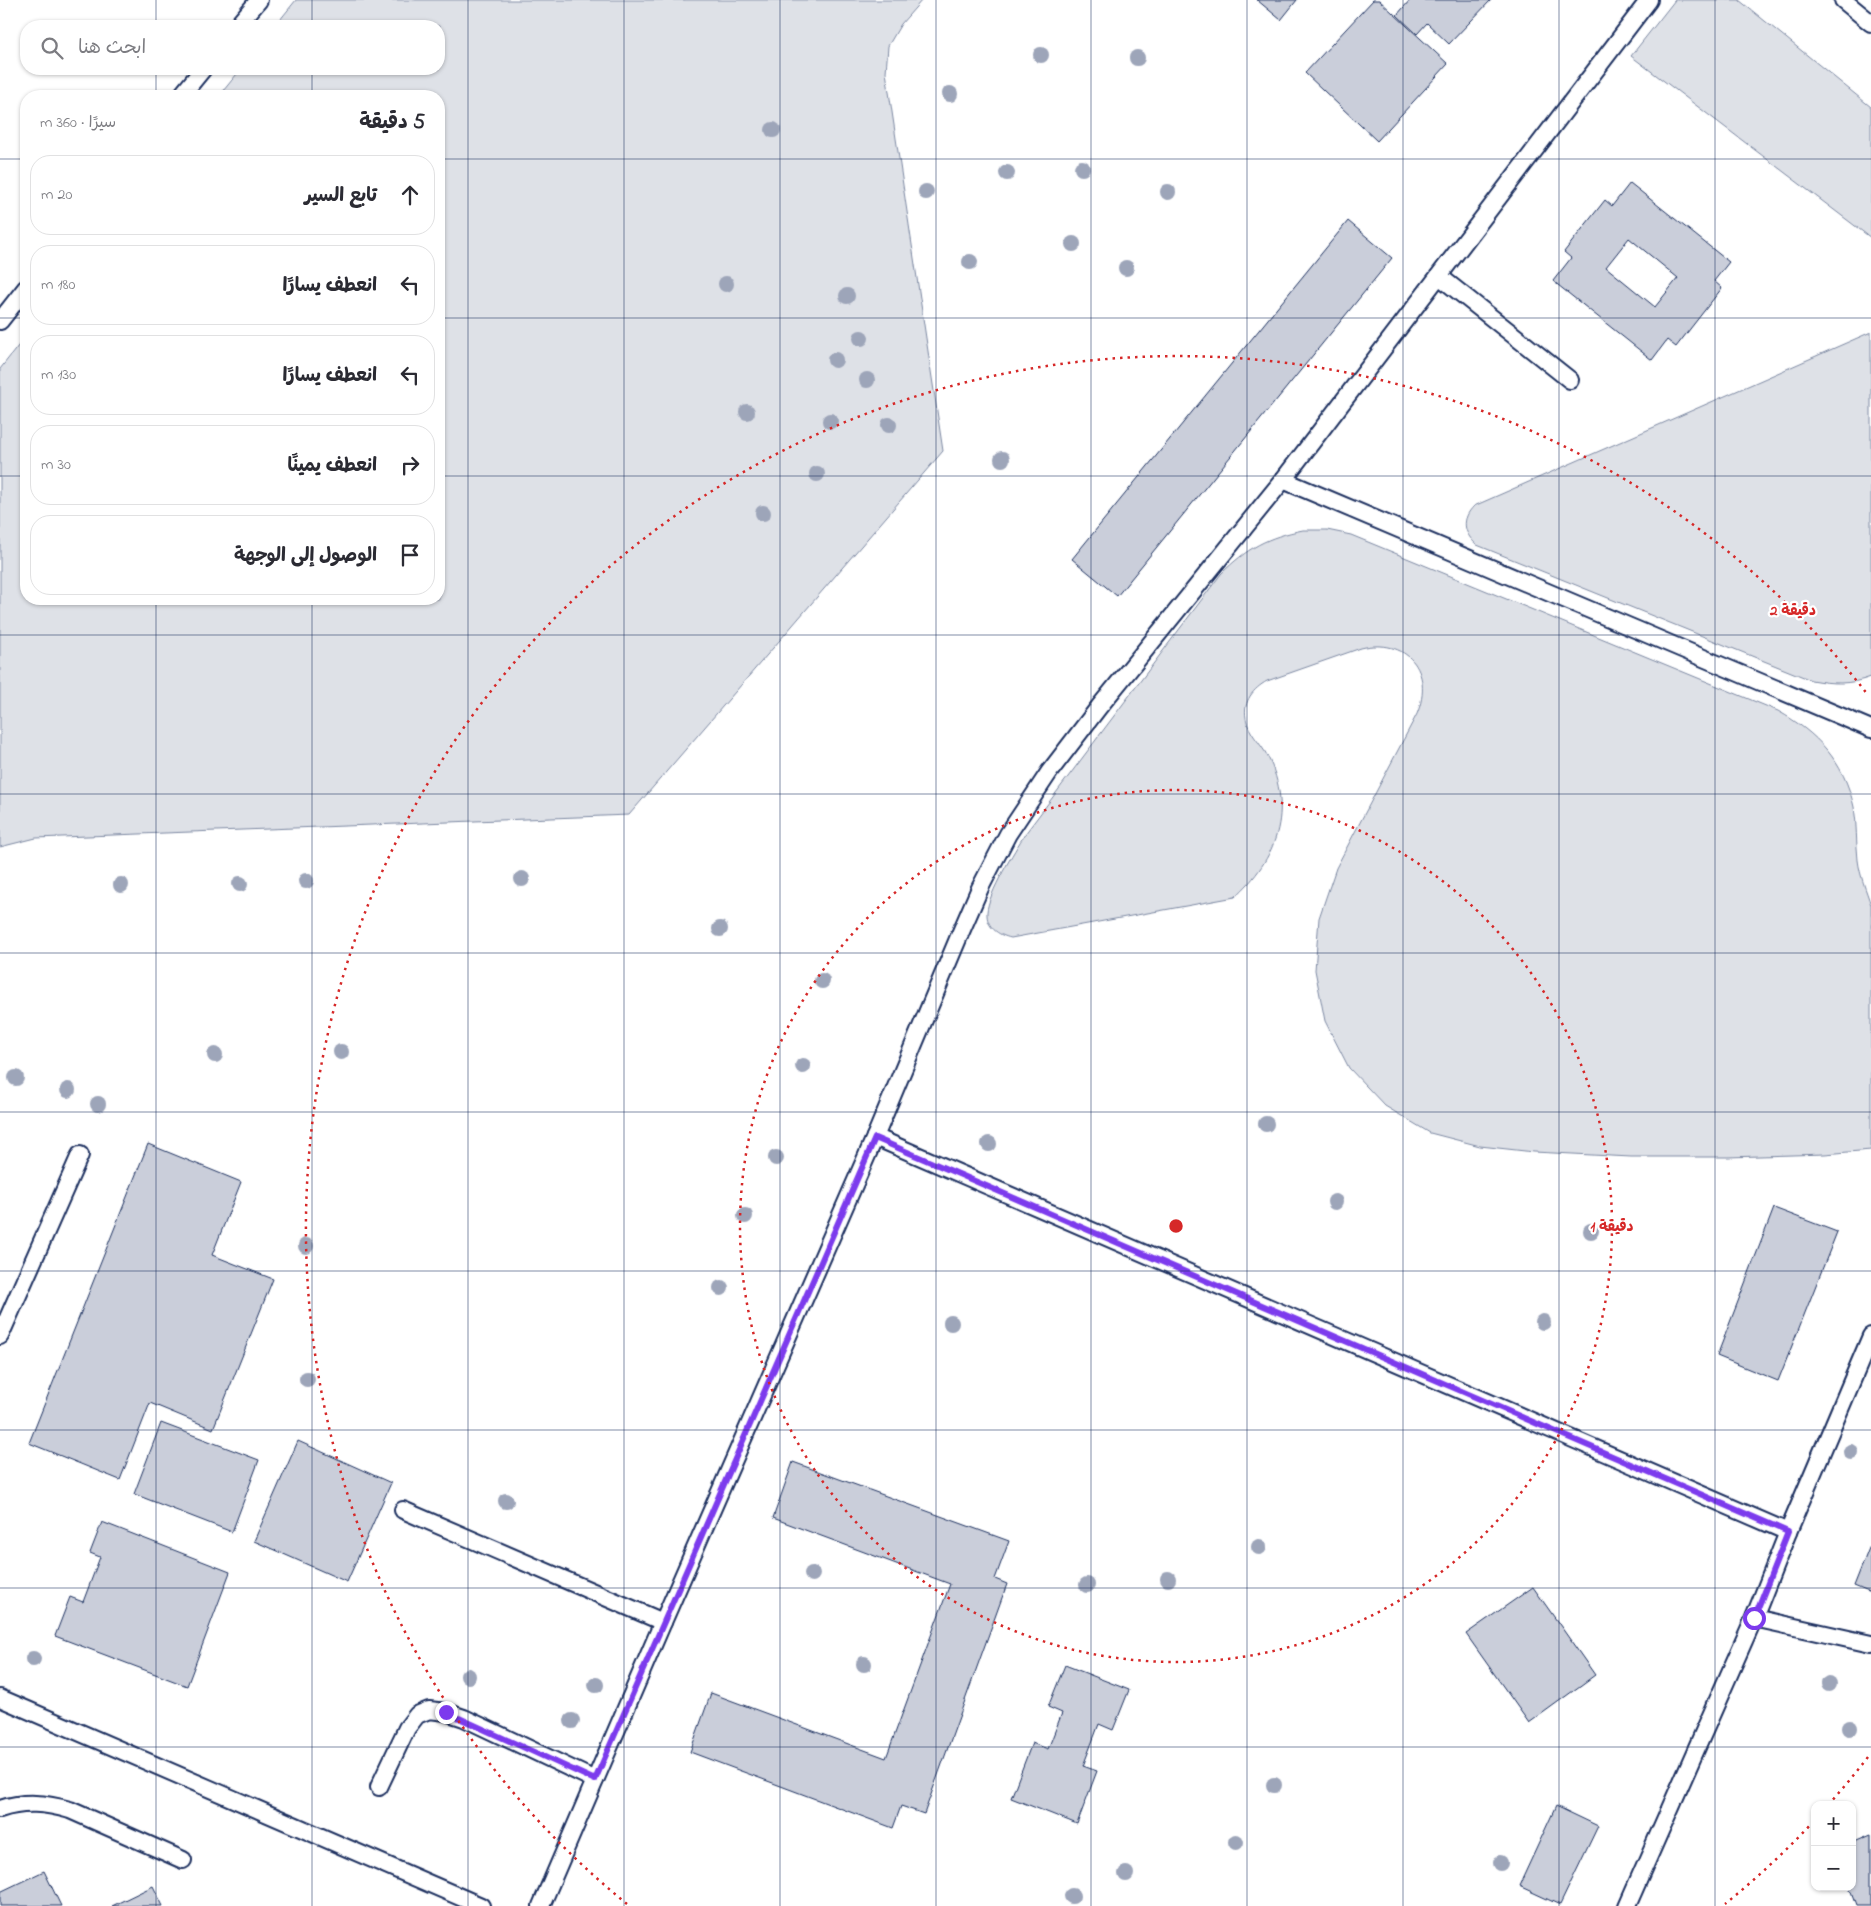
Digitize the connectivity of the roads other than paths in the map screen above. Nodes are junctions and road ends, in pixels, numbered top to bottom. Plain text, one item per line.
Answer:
1 (259, 0) edge
2 (1649, 0) edge
3 (1844, 0) edge
4 (242, 20) edge
5 (1871, 23) edge
6 (198, 75) edge
7 (186, 90) edge
8 (1439, 276) junction
9 (20, 296) edge
10 (0, 321) edge
11 (1570, 380) dead end
12 (1283, 480) junction
13 (1871, 729) edge
14 (875, 1138) junction
15 (80, 1155) dead end
16 (0, 1336) edge
17 (1871, 1336) edge
18 (403, 1510) dead end
19 (1788, 1532) junction
20 (1754, 1618) junction
21 (663, 1622) junction
22 (1871, 1644) edge
23 (0, 1698) edge
24 (595, 1780) junction
25 (379, 1787) dead end
26 (0, 1808) edge
27 (183, 1860) dead end
28 (481, 1906) edge
29 (541, 1906) edge
30 (1627, 1906) edge

1 - 4 lane
2 - 8 lane
3 - 5 lane
6 - 7 lane
8 - 11 lane
8 - 12 lane
9 - 10 lane
12 - 13 lane
12 - 14 lane
14 - 19 lane
14 - 21 lane
15 - 16 lane
17 - 19 lane
18 - 21 lane
19 - 20 lane
20 - 22 lane
20 - 30 lane
21 - 24 lane
23 - 28 lane
24 - 25 lane
24 - 29 lane
26 - 27 lane

